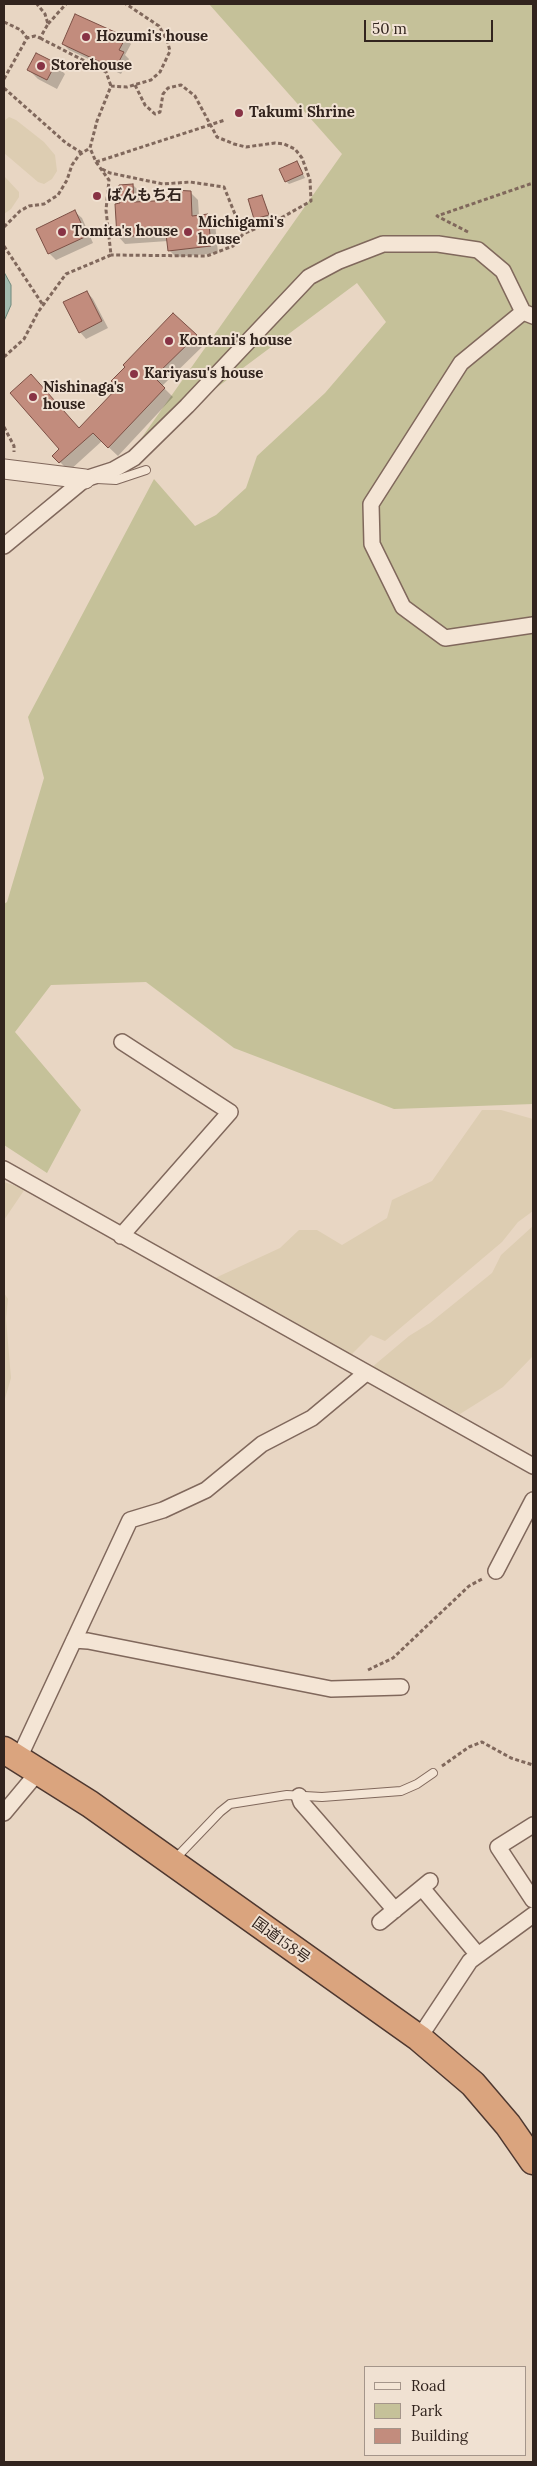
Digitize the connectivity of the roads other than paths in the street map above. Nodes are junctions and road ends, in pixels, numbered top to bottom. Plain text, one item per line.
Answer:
1 (528, 314) edge
2 (8, 470) edge
3 (146, 470) dead end
4 (85, 479) junction
5 (4, 546) edge
6 (533, 624) edge
7 (122, 1042) dead end
8 (4, 1169) edge
9 (122, 1236) junction
10 (366, 1373) junction
11 (533, 1466) edge
12 (533, 1500) edge
13 (496, 1571) road end
14 (74, 1640) junction
15 (401, 1687) dead end
16 (21, 1760) edge
17 (433, 1773) road end
18 (299, 1796) junction
19 (4, 1813) edge
20 (533, 1825) edge
21 (172, 1863) junction
22 (533, 1900) edge
23 (395, 1910) junction
24 (533, 1915) edge
25 (380, 1922) dead end
26 (478, 1955) junction
27 (419, 2038) junction
28 (532, 2154) edge

1 - 4 street
1 - 6 street
2 - 4 street
3 - 4 lane
4 - 5 street
7 - 9 street
8 - 9 street
9 - 10 street
10 - 11 street
10 - 14 street
12 - 13 street
14 - 15 street
14 - 16 street
16 - 19 street
16 - 21 highway, 国道158号
17 - 18 lane
18 - 21 lane
18 - 23 street
20 - 22 street
21 - 27 highway, 国道158号
23 - 25 street
23 - 26 street
24 - 26 street
26 - 27 street
27 - 28 highway, 国道158号

